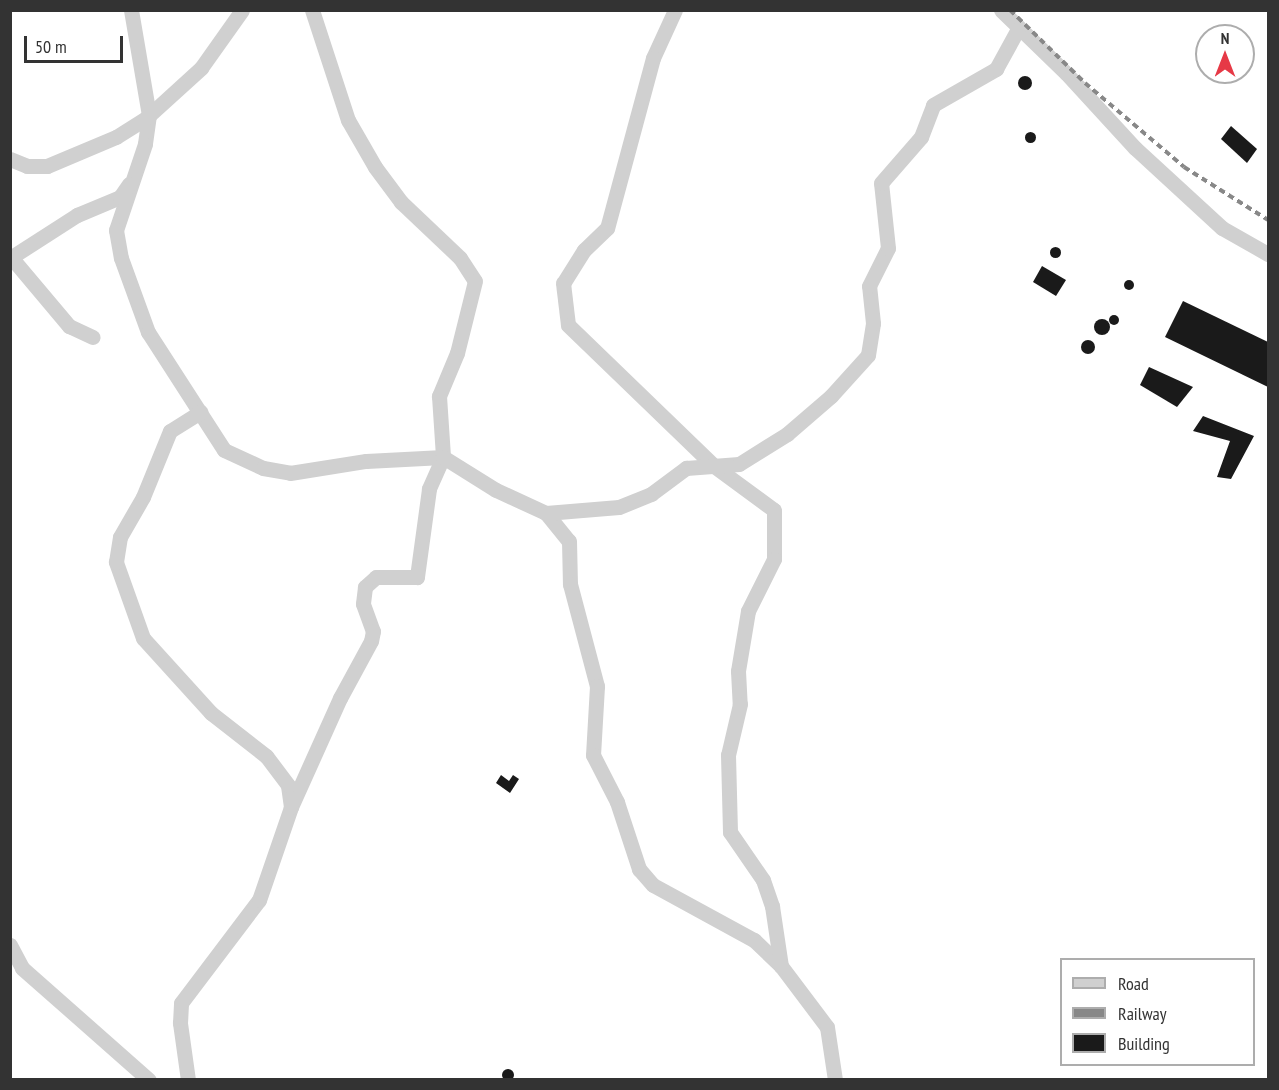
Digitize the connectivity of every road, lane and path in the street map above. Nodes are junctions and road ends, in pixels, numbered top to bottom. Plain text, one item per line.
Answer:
1 (131, 10) edge
2 (242, 10) edge
3 (312, 10) edge
4 (675, 10) edge
5 (1001, 10) edge
6 (1018, 28) junction
7 (149, 115) junction
8 (14, 162) edge
9 (134, 177) junction
10 (1269, 254) edge
11 (11, 257) edge
12 (93, 337) dead end
13 (200, 412) junction
14 (443, 457) junction
15 (714, 466) junction
16 (546, 513) junction
17 (291, 807) junction
18 (10, 945) edge
19 (781, 966) junction
20 (149, 1080) edge
21 (188, 1080) edge
22 (835, 1080) edge

1 - 7 street
2 - 7 street
3 - 14 street
4 - 15 street
5 - 6 street
6 - 10 street
6 - 15 street
7 - 8 street
7 - 9 street
9 - 11 street
9 - 13 street
11 - 12 street
13 - 14 street
13 - 17 street
14 - 16 street
14 - 17 street
15 - 16 street
15 - 19 street
16 - 19 street
17 - 21 street
18 - 20 street
19 - 22 street

